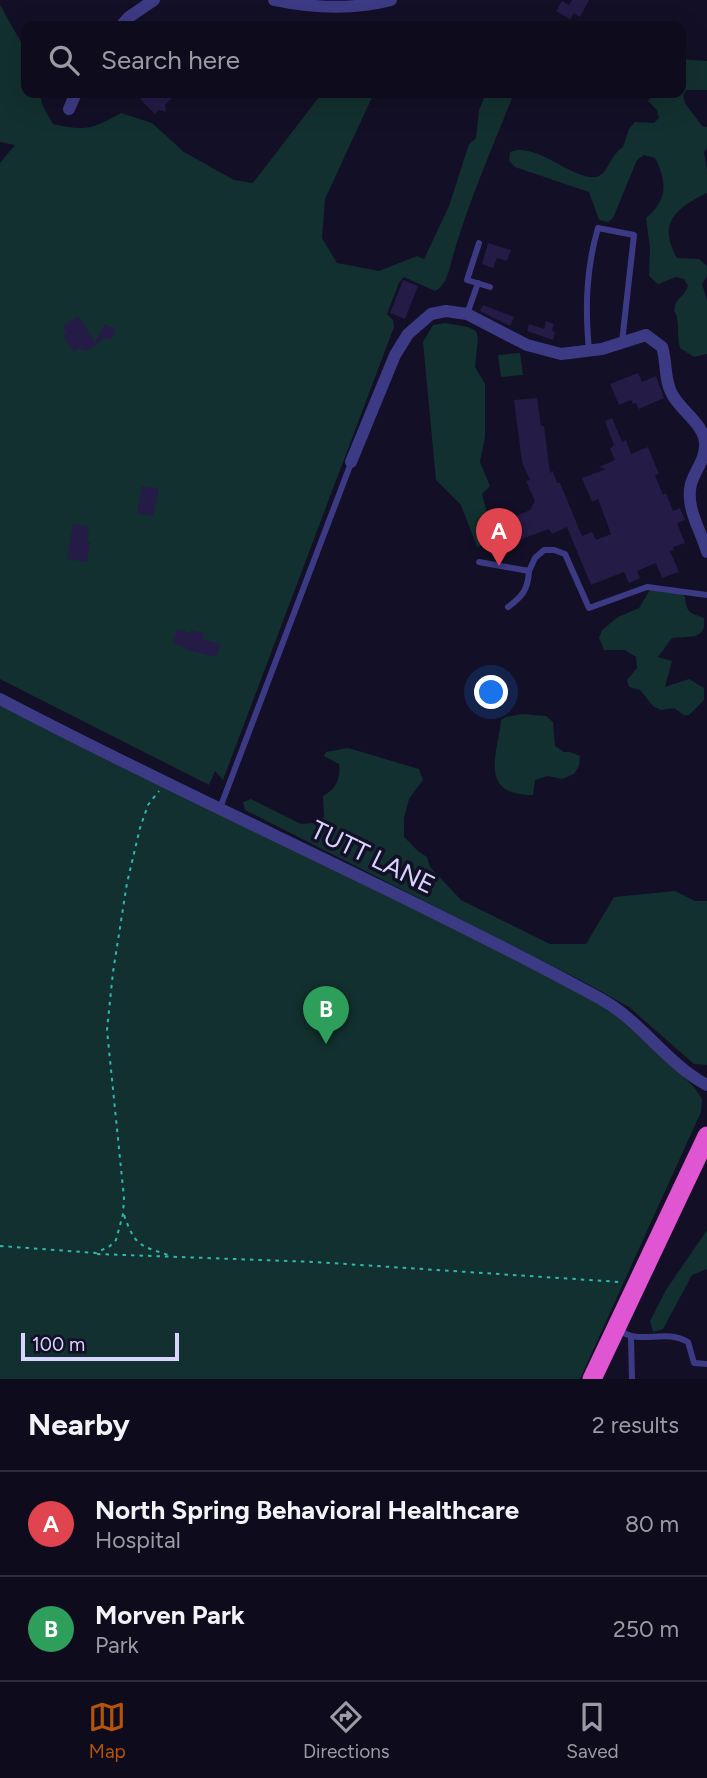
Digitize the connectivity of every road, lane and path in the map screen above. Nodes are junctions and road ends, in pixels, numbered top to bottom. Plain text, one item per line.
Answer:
1 (154, 0) edge
2 (274, 0) edge
3 (391, 0) edge
4 (125, 21) edge
5 (74, 98) edge
6 (69, 109) dead end
7 (479, 243) dead end
8 (478, 283) junction
9 (489, 287) dead end
10 (467, 314) junction
11 (622, 342) junction
12 (589, 351) junction
13 (351, 462) joint
14 (707, 552) edge
15 (479, 562) dead end
16 (529, 571) junction
17 (707, 595) edge
18 (508, 607) dead end
19 (0, 699) edge
20 (169, 783) junction
21 (220, 808) junction
22 (707, 1085) edge
23 (707, 1136) edge
24 (124, 1214) junction
25 (0, 1246) edge
26 (96, 1254) junction
27 (173, 1257) junction
28 (635, 1285) junction
29 (623, 1334) junction
30 (707, 1364) edge
31 (592, 1379) edge
32 (601, 1379) edge
33 (632, 1379) edge

1 - 4 street
2 - 3 street
5 - 6 street
7 - 8 lane
8 - 9 lane
8 - 10 lane
10 - 12 street
10 - 13 street
11 - 12 street
11 - 12 lane
11 - 14 street
13 - 21 lane
15 - 16 lane
16 - 17 lane
16 - 18 lane
19 - 20 street, TUTT LANE
20 - 21 street, TUTT LANE
20 - 24 path
21 - 22 street, TUTT LANE
23 - 28 highway
24 - 26 path
24 - 27 path
25 - 26 path
26 - 27 path
27 - 28 path
28 - 29 highway
29 - 30 lane
29 - 31 highway
29 - 32 highway
29 - 33 lane

